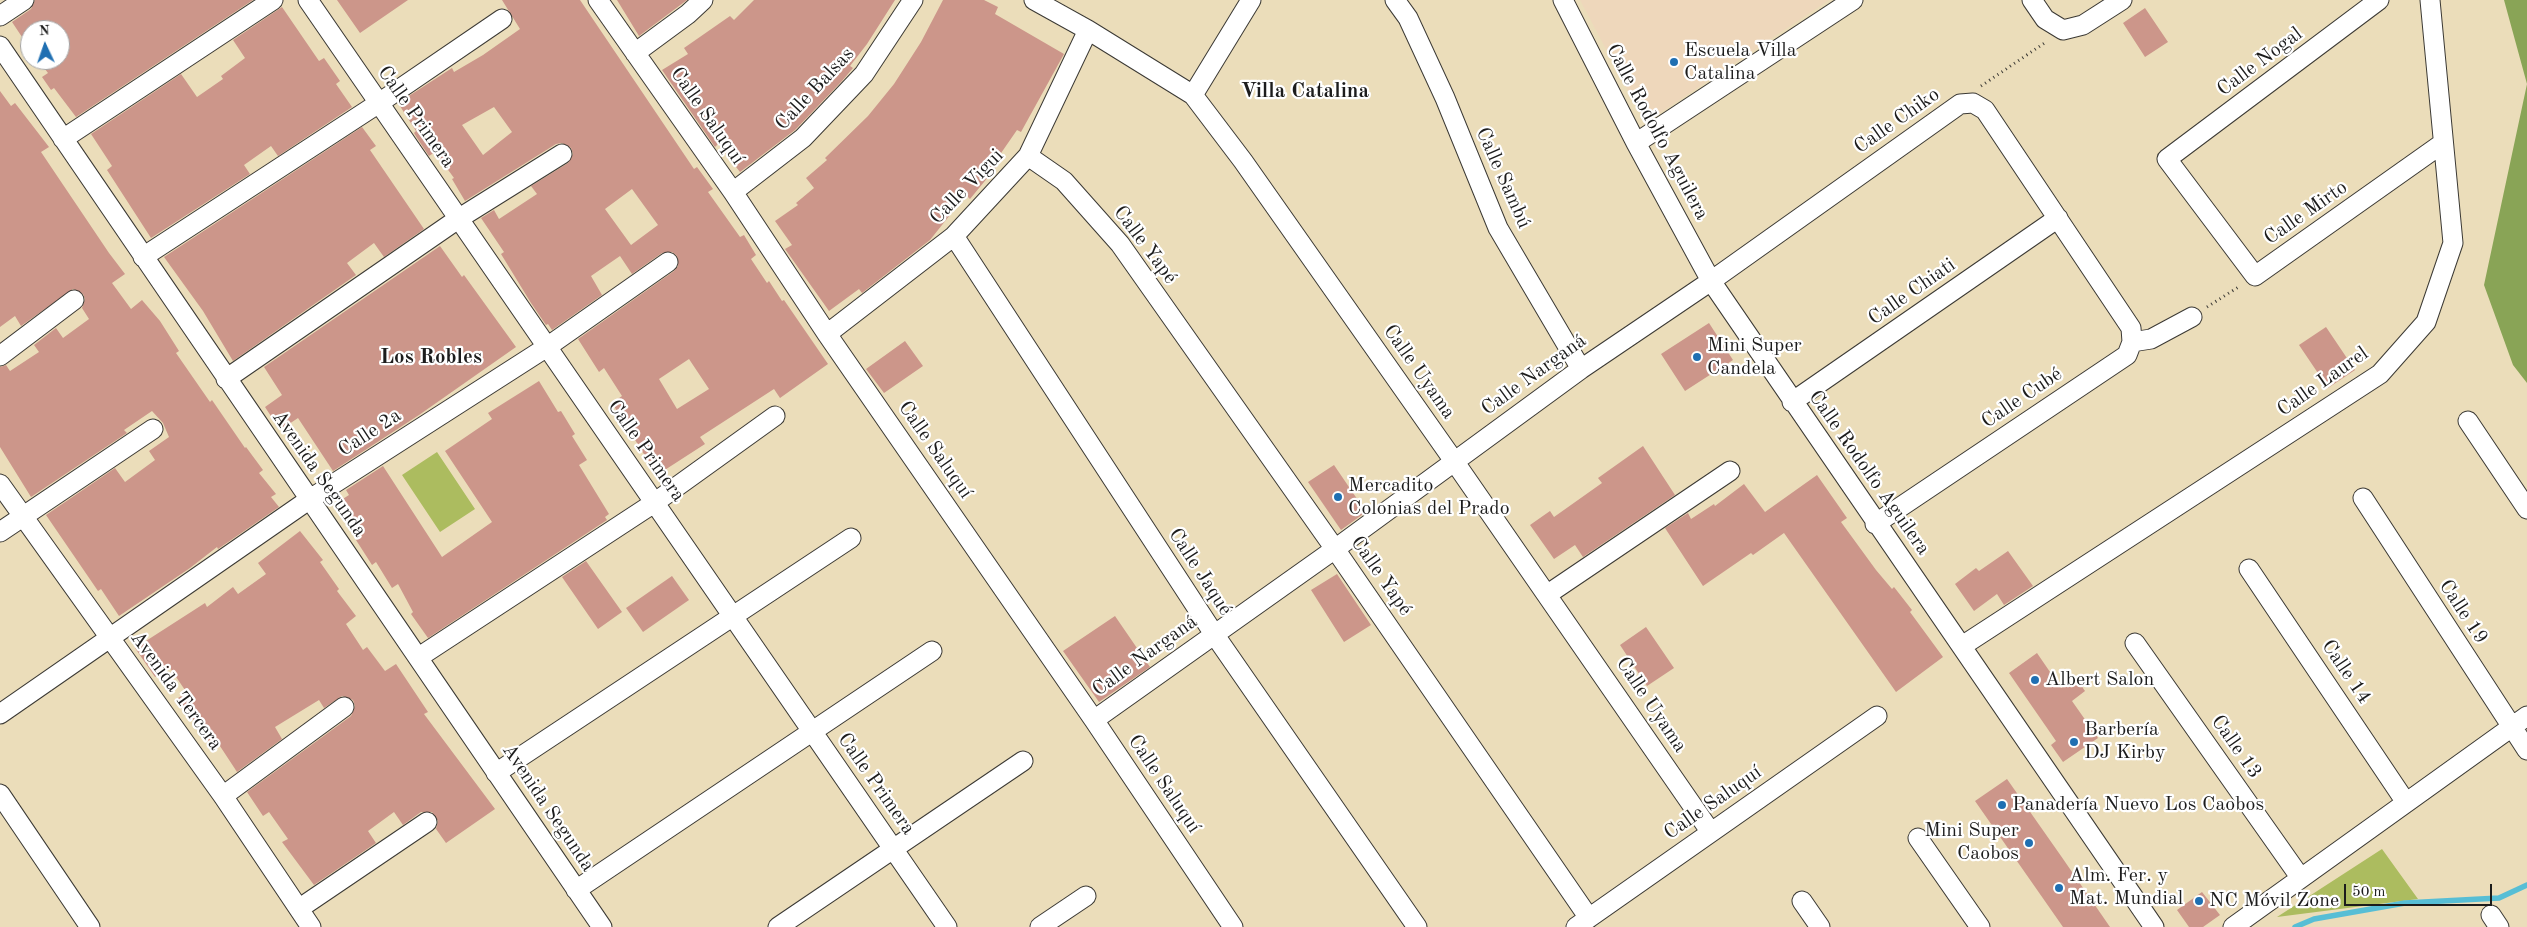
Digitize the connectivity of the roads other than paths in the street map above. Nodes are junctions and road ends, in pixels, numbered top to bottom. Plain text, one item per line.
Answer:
1 (24, 0) edge
2 (273, 0) edge
3 (308, 0) edge
4 (598, 0) edge
5 (703, 0) edge
6 (913, 0) edge
7 (1034, 0) edge
8 (1251, 0) edge
9 (1395, 0) edge
10 (1563, 0) edge
11 (1853, 0) edge
12 (2032, 0) edge
13 (2122, 0) edge
14 (2379, 0) edge
15 (2430, 0) edge
16 (0, 16) edge
17 (502, 19) dead end
18 (1088, 30) junction
19 (0, 46) edge
20 (635, 53) junction
21 (1193, 95) junction
22 (378, 103) junction
23 (63, 139) junction
24 (1636, 143) junction
25 (2444, 143) junction
26 (562, 154) dead end
27 (1028, 156) junction
28 (733, 192) junction
29 (458, 218) junction
30 (2058, 218) junction
31 (954, 236) junction
32 (142, 257) junction
33 (668, 262) dead end
34 (2255, 276) joint
35 (1711, 281) junction
36 (74, 300) dead end
37 (2192, 317) road end
38 (827, 334) junction
39 (2132, 342) junction
40 (547, 347) junction
41 (0, 356) edge
42 (1581, 369) junction
43 (226, 378) junction
44 (1792, 402) junction
45 (774, 416) dead end
46 (2468, 421) dead end
47 (153, 429) dead end
48 (1454, 461) junction
49 (1730, 471) dead end
50 (0, 484) edge
51 (2363, 498) dead end
52 (310, 499) junction
53 (654, 503) junction
54 (2527, 509) edge
55 (23, 516) junction
56 (1876, 524) junction
57 (0, 532) edge
58 (851, 538) dead end
59 (1335, 549) junction
60 (2249, 569) dead end
61 (1548, 594) junction
62 (732, 616) junction
63 (1214, 634) junction
64 (111, 638) junction
65 (2135, 643) dead end
66 (1962, 646) junction
67 (932, 651) dead end
68 (419, 657) junction
69 (344, 708) dead end
70 (0, 714) edge
71 (1877, 716) dead end
72 (2527, 716) edge
73 (1094, 720) junction
74 (2511, 727) junction
75 (812, 732) junction
76 (2527, 750) edge
77 (1023, 761) dead end
78 (496, 773) junction
79 (0, 794) edge
80 (223, 796) junction
81 (2406, 801) junction
82 (427, 822) dead end
83 (1710, 831) junction
84 (1918, 838) dead end
85 (893, 849) junction
86 (2300, 877) junction
87 (576, 890) junction
88 (1086, 896) dead end
89 (1802, 901) dead end
90 (300, 908) junction
91 (1582, 922) edge
92 (90, 927) edge
93 (311, 927) edge
94 (602, 927) edge
95 (778, 927) edge
96 (946, 927) edge
97 (1040, 927) edge
98 (1233, 927) edge
99 (1417, 927) edge
100 (1820, 927) edge
101 (1980, 927) edge
102 (2154, 927) edge
103 (2233, 927) edge

1 - 16 street
2 - 23 street
3 - 22 street, Calle Primera
4 - 20 street, Calle Saluquí
5 - 20 street
6 - 28 street, Calle Balsas
7 - 18 street, Calle Uyama
8 - 21 street
9 - 42 street, Calle Sambú
10 - 24 street, Calle Rodolfo Aguilera
11 - 24 street
12 - 13 street
14 - 34 street, Calle Nogal
15 - 25 street, Calle Laurel
17 - 22 street
18 - 21 street, Calle Uyama
18 - 27 street, Calle Vigui
19 - 23 street, Avenida Segunda
20 - 28 street, Calle Saluquí
21 - 48 street, Calle Uyama
22 - 29 street, Calle Primera
22 - 32 street
23 - 32 street, Avenida Segunda
24 - 35 street, Calle Rodolfo Aguilera
25 - 34 street, Calle Mirto
25 - 66 street, Calle Laurel
26 - 29 street
27 - 31 street, Calle Vigui
27 - 59 street, Calle Yapé
28 - 38 street, Calle Saluquí
29 - 40 street, Calle Primera
29 - 43 street
30 - 35 street, Calle Chiko
30 - 39 street, Calle Chiko
30 - 44 street, Calle Chiati
31 - 38 street, Calle Vigui
31 - 63 street, Calle Jaqué
32 - 43 street, Avenida Segunda
33 - 40 street, Calle 2a
35 - 42 street, Calle Narganá
35 - 44 street, Calle Rodolfo Aguilera
36 - 41 street
37 - 39 street
38 - 73 street, Calle Saluquí
39 - 56 street, Calle Cubé
40 - 52 street, Calle 2a
40 - 53 street, Calle Primera
42 - 48 street, Calle Narganá
43 - 52 street, Avenida Segunda
44 - 56 street, Calle Rodolfo Aguilera
45 - 53 street
46 - 54 street
47 - 55 street
48 - 59 street, Calle Narganá
48 - 61 street, Calle Uyama
49 - 61 street
50 - 55 street, Avenida Tercera
51 - 74 street, Calle 19
52 - 64 street, Calle 2a
52 - 68 street, Avenida Segunda
53 - 62 street, Calle Primera
53 - 68 street
55 - 57 street
55 - 64 street, Avenida Tercera
56 - 66 street, Calle Rodolfo Aguilera
58 - 62 street
59 - 63 street, Calle Narganá
59 - 91 street, Calle Yapé
60 - 81 street, Calle 14
61 - 83 street, Calle Uyama
62 - 75 street, Calle Primera
62 - 78 street
63 - 73 street, Calle Narganá
63 - 99 street, Calle Jaqué
64 - 70 street, Calle 2a
64 - 80 street, Avenida Tercera
65 - 86 street, Calle 13
66 - 102 street, Calle Rodolfo Aguilera
67 - 75 street
68 - 78 street, Avenida Segunda
69 - 80 street
71 - 83 street, Calle Saluquí
72 - 74 street
73 - 98 street, Calle Saluquí
74 - 76 street, Calle 19
74 - 81 street
75 - 85 street, Calle Primera
75 - 87 street
77 - 85 street
78 - 87 street, Avenida Segunda
79 - 92 street
80 - 90 street, Avenida Tercera
81 - 86 street
82 - 90 street
83 - 91 street, Calle Saluquí
84 - 101 street
85 - 95 street
85 - 96 street, Calle Primera
86 - 103 street
87 - 94 street, Avenida Segunda
88 - 97 street
89 - 100 street
90 - 93 street, Avenida Tercera

